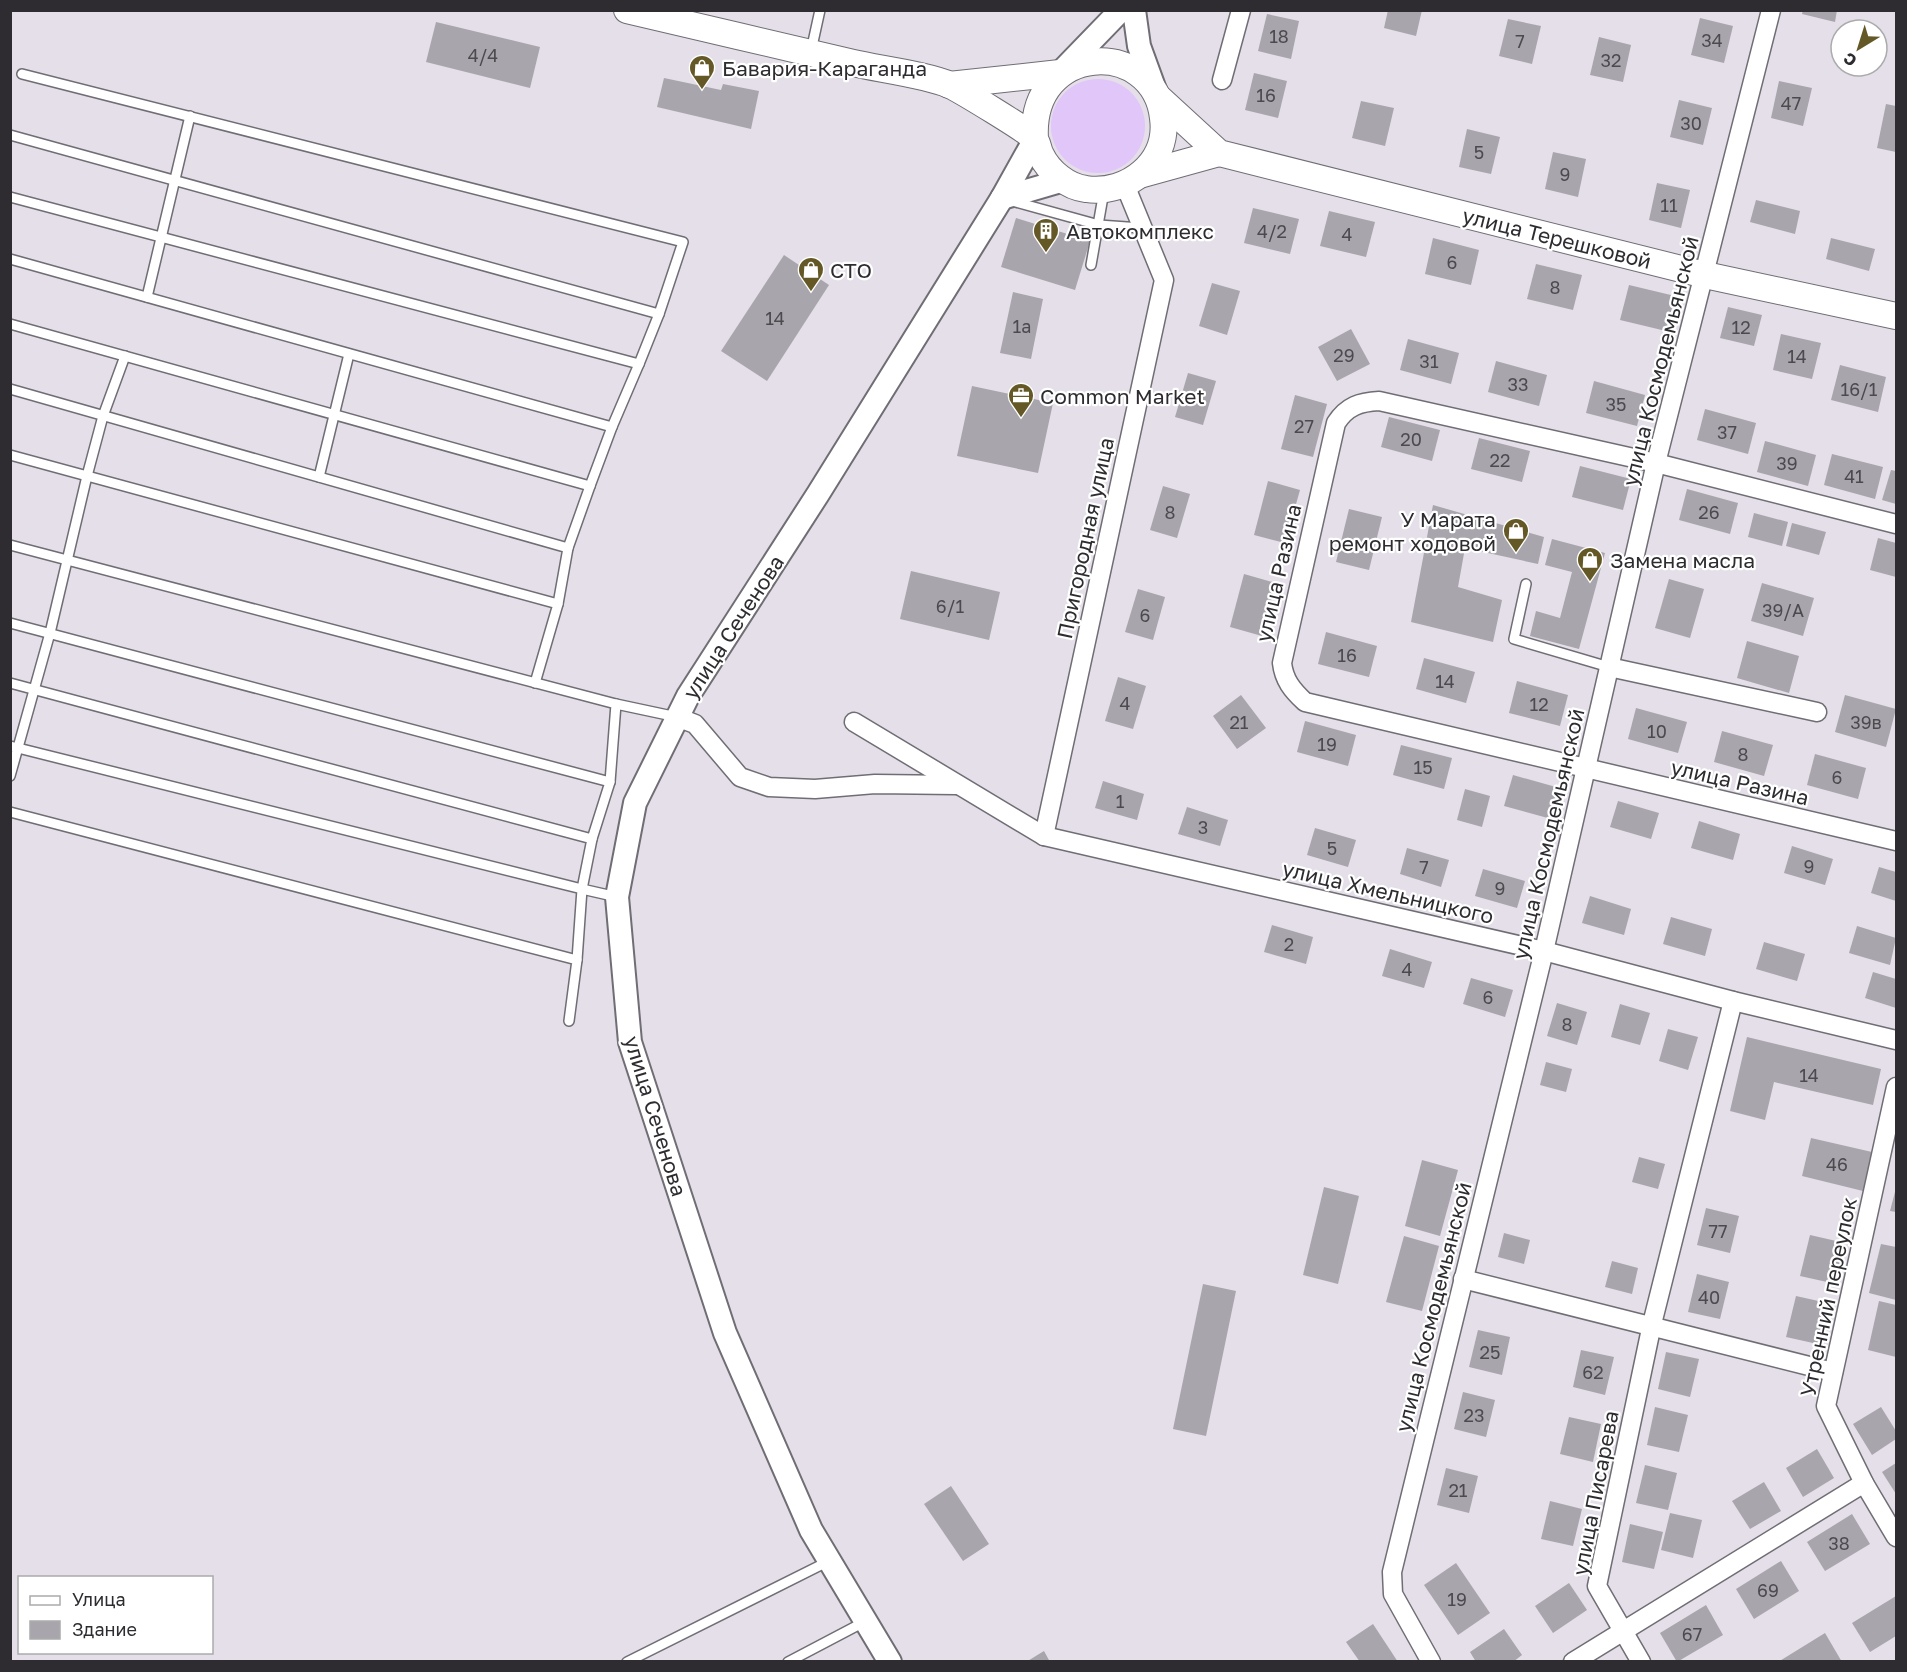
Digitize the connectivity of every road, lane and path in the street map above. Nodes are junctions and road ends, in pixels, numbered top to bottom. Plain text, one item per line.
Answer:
1 (627, 10) edge
2 (820, 10) edge
3 (1121, 10) edge
4 (1134, 10) edge
5 (1241, 10) edge
6 (1771, 10) edge
7 (811, 53) junction
8 (1060, 73) junction
9 (22, 74) dead end
10 (1222, 80) dead end
11 (949, 85) junction
12 (1158, 98) junction
13 (190, 116) junction
14 (10, 135) edge
15 (1035, 139) junction
16 (1219, 153) junction
17 (174, 180) junction
18 (1064, 180) junction
19 (1124, 183) junction
20 (10, 197) edge
21 (1002, 198) junction
22 (1099, 225) junction
23 (1141, 228) junction
24 (162, 237) junction
25 (10, 259) edge
26 (1090, 265) dead end
27 (1705, 275) junction
28 (147, 297) junction
29 (658, 314) junction
30 (1896, 316) edge
31 (10, 324) edge
32 (350, 354) junction
33 (125, 356) junction
34 (639, 364) junction
35 (10, 389) edge
36 (333, 414) junction
37 (103, 416) junction
38 (612, 427) junction
39 (10, 455) edge
40 (1656, 463) junction
41 (87, 476) junction
42 (319, 477) junction
43 (590, 486) junction
44 (1896, 524) edge
45 (10, 545) edge
46 (568, 549) junction
47 (65, 559) junction
48 (1526, 584) dead end
49 (558, 604) junction
50 (10, 623) edge
51 (50, 633) junction
52 (1609, 667) junction
53 (10, 683) edge
54 (536, 683) junction
55 (34, 689) junction
56 (616, 704) junction
57 (1817, 712) dead end
58 (677, 717) junction
59 (854, 722) dead end
60 (13, 747) edge
61 (1587, 769) junction
62 (10, 776) edge
63 (610, 782) junction
64 (961, 785) junction
65 (10, 812) edge
66 (1044, 836) junction
67 (592, 838) junction
68 (1896, 841) edge
69 (582, 889) junction
70 (617, 897) junction
71 (1544, 951) junction
72 (578, 960) junction
73 (1732, 1001) junction
74 (569, 1021) dead end
75 (1896, 1040) edge
76 (1896, 1087) edge
77 (1463, 1279) junction
78 (1652, 1324) junction
79 (1833, 1372) junction
80 (1864, 1483) junction
81 (1896, 1537) edge
82 (830, 1561) junction
83 (866, 1621) junction
84 (1623, 1632) junction
85 (627, 1662) edge
86 (788, 1662) edge
87 (890, 1662) edge
88 (1431, 1662) edge
89 (1573, 1662) edge
90 (1641, 1662) edge

1 - 7 main road, улица Терешковой
2 - 7 lane
3 - 8 street
4 - 12 street
5 - 10 street
6 - 27 street, улица Космодемьянской
7 - 11 main road, улица Терешковой
8 - 11 main road, улица Терешковой
8 - 12 main road, улица Терешковой
8 - 15 main road, улица Терешковой
9 - 13 lane
11 - 15 main road, улица Терешковой
12 - 16 main road, улица Терешковой
12 - 19 main road
13 - 17 lane
13 - 29 lane
14 - 17 lane
15 - 18 main road, улица Терешковой
15 - 21 street, улица Сеченова
16 - 19 main road, улица Терешковой
16 - 27 main road, улица Терешковой
17 - 24 lane
17 - 29 lane
18 - 19 main road, улица Терешковой
18 - 21 street
19 - 22 lane
19 - 23 street, Пригородная улица
20 - 24 lane
21 - 22 lane
21 - 58 street, улица Сеченова
22 - 23 lane
22 - 26 lane
23 - 66 street, Пригородная улица
24 - 28 lane
24 - 34 lane
25 - 28 lane
27 - 30 main road, улица Терешковой
27 - 40 street, улица Космодемьянской
28 - 32 lane
29 - 34 lane
31 - 33 lane
32 - 36 lane
32 - 38 lane
33 - 36 lane
33 - 37 lane
34 - 38 lane
35 - 37 lane
36 - 42 lane
36 - 43 lane
37 - 41 lane
37 - 42 lane
38 - 43 lane
39 - 41 lane
40 - 44 street, улица Разина
40 - 52 street, улица Космодемьянской
40 - 61 street, улица Разина
41 - 47 lane
41 - 49 lane
42 - 46 lane
43 - 46 lane
45 - 47 lane
46 - 49 lane
47 - 51 lane
47 - 54 lane
48 - 52 lane
49 - 54 lane
50 - 51 lane
51 - 55 lane
51 - 63 lane
52 - 57 street
52 - 61 street, улица Космодемьянской
53 - 55 lane
54 - 56 lane
55 - 60 lane
55 - 67 lane
56 - 58 lane
56 - 63 lane
58 - 64 street
58 - 70 street, улица Сеченова
59 - 64 street, улица Хмельницкого
60 - 62 lane
60 - 69 lane
61 - 68 street, улица Разина
61 - 71 street, улица Космодемьянской
63 - 67 lane
64 - 66 street, улица Хмельницкого
65 - 72 lane
66 - 71 street, улица Хмельницкого
67 - 69 lane
69 - 70 lane
69 - 72 lane
70 - 82 street, улица Сеченова
71 - 73 street, улица Хмельницкого
71 - 77 street, улица Космодемьянской
72 - 74 lane
73 - 75 street, улица Хмельницкого
73 - 78 street, улица Писарева
76 - 79 street, Утренний переулок
77 - 78 street
77 - 88 street, улица Космодемьянской
78 - 79 street
78 - 84 street, улица Писарева
79 - 80 street, Утренний переулок
80 - 81 street, Утренний переулок
80 - 84 street
82 - 83 street, улица Сеченова
82 - 85 lane
83 - 86 lane
83 - 87 street, улица Сеченова
84 - 89 street
84 - 90 street, улица Писарева

